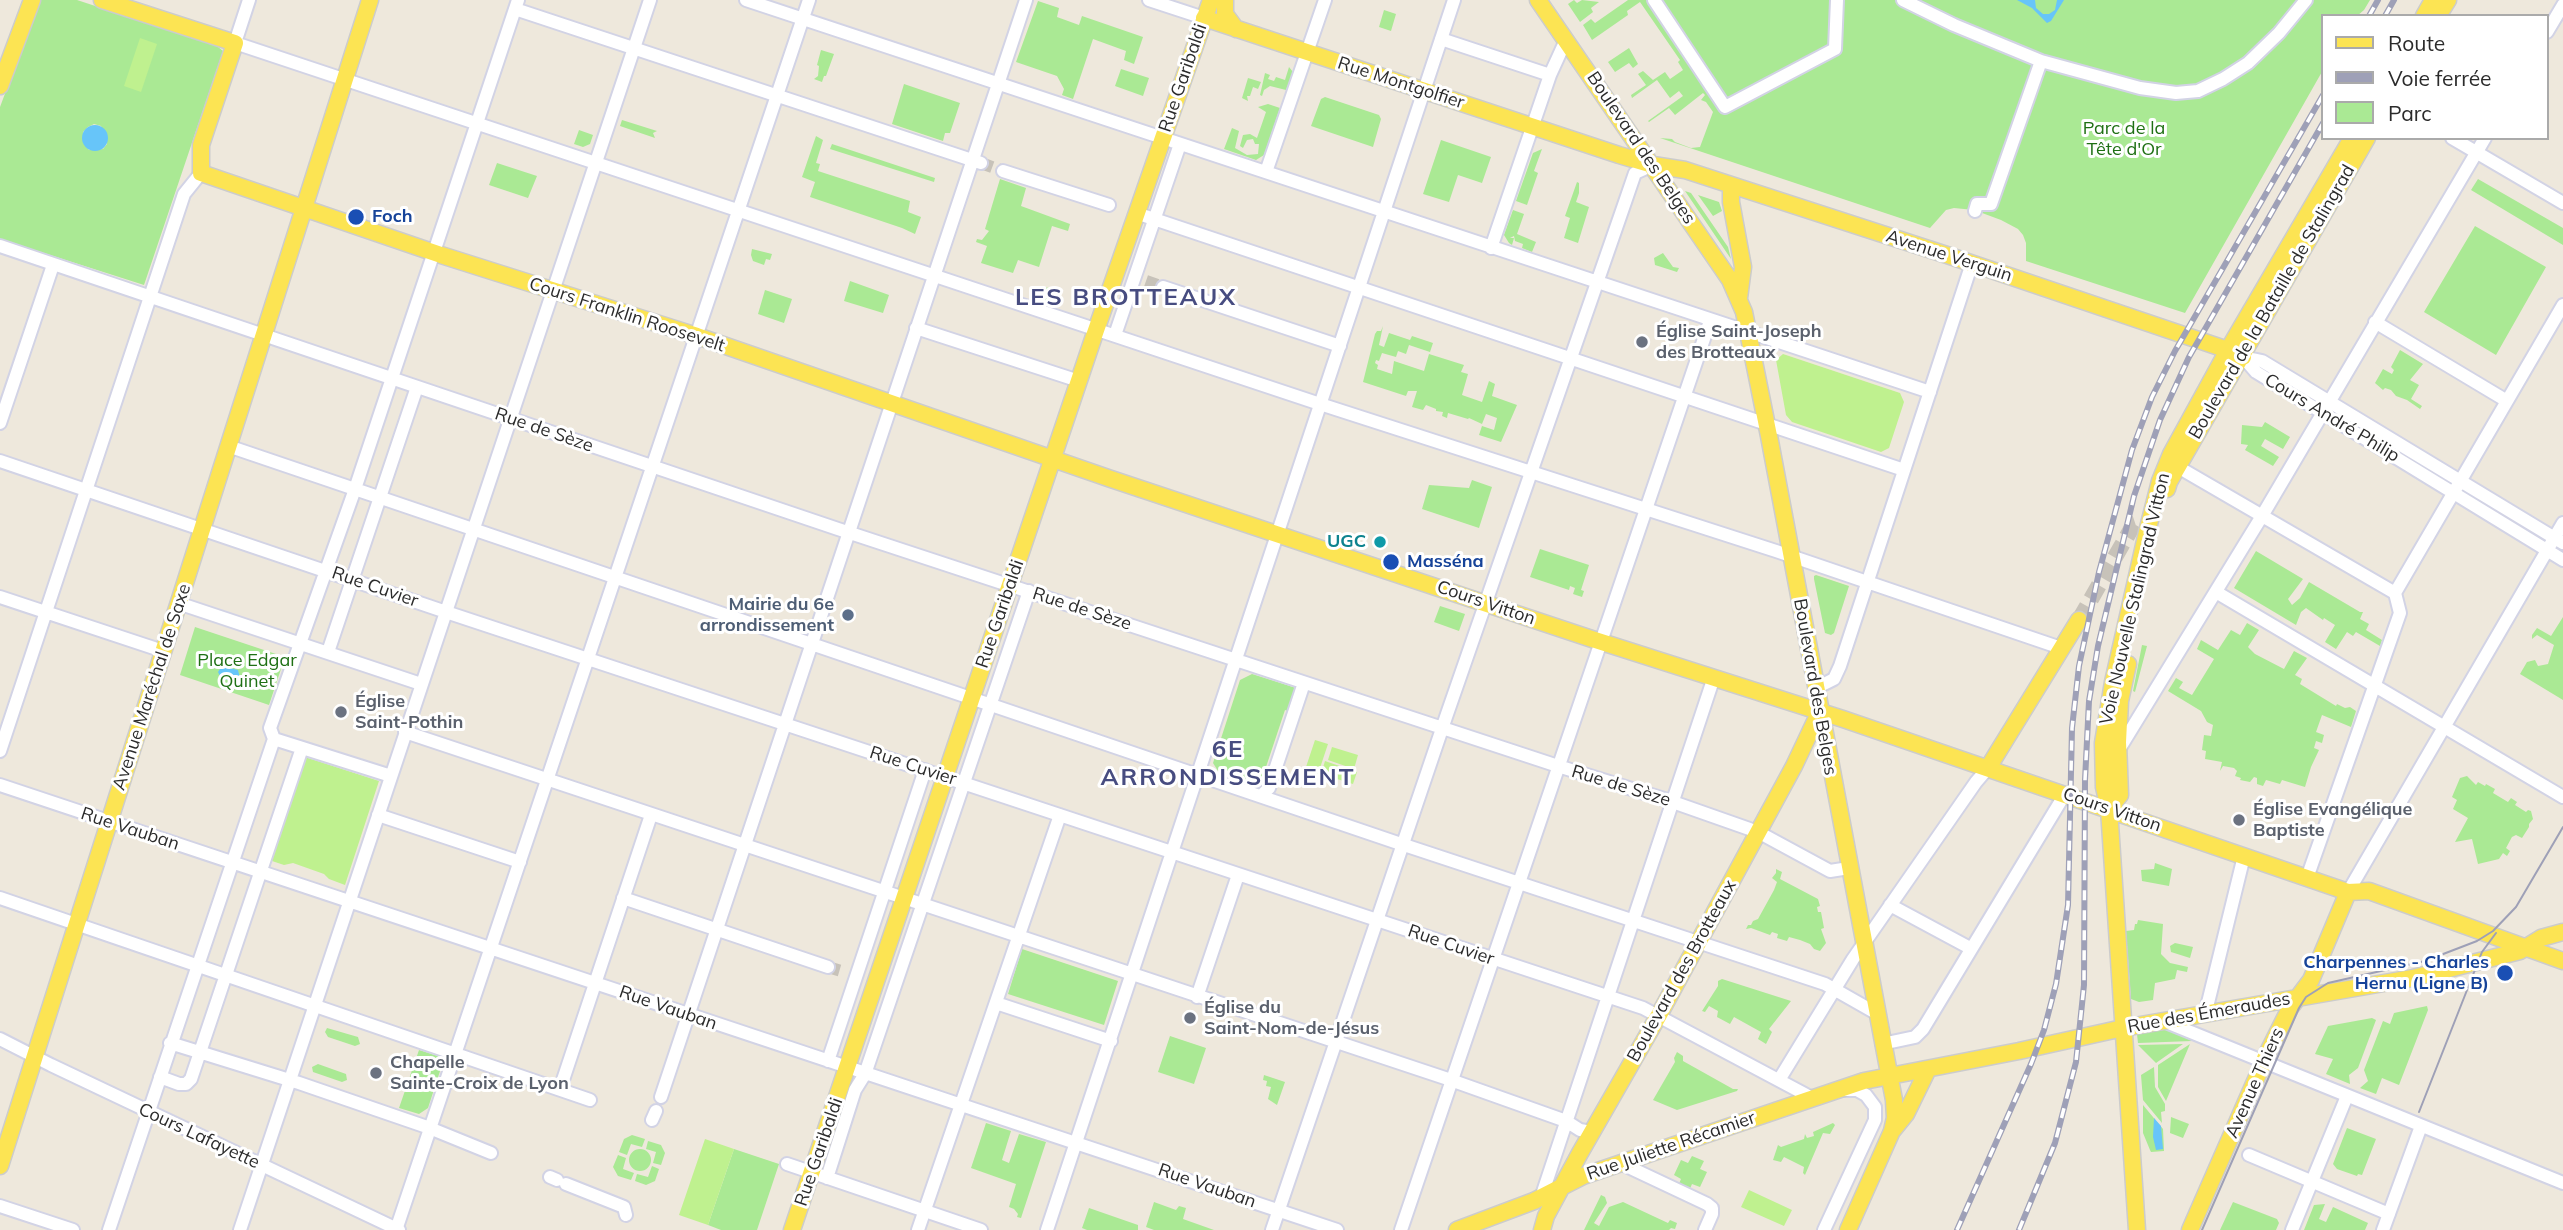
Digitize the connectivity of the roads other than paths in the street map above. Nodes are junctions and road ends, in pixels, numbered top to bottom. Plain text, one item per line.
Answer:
1 (32, 0) edge
2 (102, 0) edge
3 (249, 0) edge
4 (370, 0) edge
5 (650, 0) edge
6 (746, 0) edge
7 (809, 0) edge
8 (1026, 0) edge
9 (1149, 0) edge
10 (1211, 0) edge
11 (1225, 0) edge
12 (1325, 0) edge
13 (1454, 0) edge
14 (1538, 0) edge
15 (1654, 0) edge
16 (1837, 0) edge
17 (1903, 0) edge
18 (2306, 0) edge
19 (516, 5) edge
20 (2563, 5) edge
21 (139, 6) edge
22 (1204, 18) junction
23 (803, 19) junction
24 (1236, 29) junction
25 (2549, 29) edge
26 (1441, 39) junction
27 (1566, 40) junction
28 (235, 43) junction
29 (634, 49) junction
30 (1307, 52) junction
31 (2041, 61) junction
32 (3, 69) edge
33 (1550, 75) junction
34 (345, 79) junction
35 (998, 84) junction
36 (0, 86) edge
37 (1423, 91) junction
38 (777, 95) junction
39 (477, 123) junction
40 (1532, 127) junction
41 (1162, 138) junction
42 (2351, 140) edge
43 (2366, 140) edge
44 (2456, 140) edge
45 (2484, 140) edge
46 (1180, 144) junction
47 (2477, 152) junction
48 (976, 162) junction
49 (596, 163) junction
50 (1653, 165) junction
51 (1003, 171) tunnel mouth
52 (1266, 172) junction
53 (201, 173) junction
54 (1731, 186) junction
55 (2563, 203) edge
56 (1109, 205) dead end
57 (304, 207) junction
58 (737, 209) junction
59 (1975, 211) dead end
60 (1383, 212) junction
61 (1136, 213) junction
62 (1154, 219) junction
63 (0, 246) edge
64 (1491, 248) junction
65 (434, 253) junction
66 (1972, 264) junction
67 (53, 265) junction
68 (934, 275) junction
69 (1596, 283) junction
70 (1163, 287) tunnel mouth
71 (1359, 288) junction
72 (555, 292) junction
73 (152, 297) junction
74 (1739, 298) junction
75 (2563, 305) edge
76 (1710, 321) junction
77 (2375, 322) junction
78 (916, 328) junction
79 (1097, 329) junction
80 (1749, 333) junction
81 (263, 335) junction
82 (1115, 335) junction
83 (696, 336) junction
84 (1340, 346) junction
85 (2235, 353) junction
86 (1572, 359) junction
87 (392, 379) junction
88 (1079, 381) junction
89 (417, 387) junction
90 (1930, 392) junction
91 (1684, 396) junction
92 (2507, 401) junction
93 (891, 404) junction
94 (1320, 404) junction
95 (2325, 407) junction
96 (511, 418) junction
97 (0, 423) edge
98 (1767, 424) junction
99 (228, 446) junction
100 (1053, 459) junction
101 (2174, 460) junction
102 (0, 461) edge
103 (653, 467) junction
104 (1904, 470) junction
105 (1532, 472) junction
106 (2456, 486) junction
107 (355, 489) junction
108 (87, 490) junction
109 (380, 498) junction
110 (1644, 510) junction
111 (2262, 516) junction
112 (2563, 523) edge
113 (202, 528) junction
114 (473, 529) junction
115 (848, 532) junction
116 (1279, 534) junction
117 (2559, 540) edge
118 (2547, 551) junction
119 (1783, 554) junction
120 (2563, 560) edge
121 (327, 570) junction
122 (614, 577) junction
123 (352, 580) junction
124 (1868, 583) junction
125 (1010, 584) junction
126 (1029, 591) junction
127 (2216, 592) junction
128 (2395, 593) junction
129 (0, 597) edge
130 (178, 603) junction
131 (1485, 603) junction
132 (446, 611) junction
133 (46, 613) junction
134 (2078, 620) tunnel mouth
135 (1601, 641) junction
136 (302, 643) junction
137 (811, 644) junction
138 (2062, 648) junction
139 (163, 651) junction
140 (328, 652) junction
141 (588, 658) junction
142 (1235, 660) junction
143 (1714, 677) junction
144 (1304, 683) junction
145 (421, 684) junction
146 (2374, 685) junction
147 (1816, 688) junction
148 (972, 698) junction
149 (990, 704) junction
150 (1820, 711) junction
151 (785, 723) junction
152 (2444, 727) junction
153 (1442, 728) junction
154 (405, 733) junction
155 (274, 739) junction
156 (302, 748) junction
157 (0, 751) edge
158 (2119, 751) junction
159 (1558, 766) junction
160 (1989, 768) junction
161 (925, 770) junction
162 (1198, 775) junction
163 (391, 776) junction
164 (946, 777) junction
165 (547, 778) junction
166 (963, 783) junction
167 (0, 785) edge
168 (2065, 794) junction
169 (1261, 796) junction
170 (2563, 797) edge
171 (1673, 802) junction
172 (2109, 809) junction
173 (378, 815) junction
174 (651, 815) junction
175 (1059, 815) junction
176 (109, 822) junction
177 (1758, 832) junction
178 (1404, 845) junction
179 (743, 846) junction
180 (1173, 852) junction
181 (2245, 856) junction
182 (233, 863) junction
183 (520, 863) junction
184 (1849, 868) junction
185 (260, 872) junction
186 (1238, 875) junction
187 (2307, 878) junction
188 (1518, 882) junction
189 (886, 892) junction
190 (2348, 892) junction
191 (0, 898) edge
192 (623, 898) junction
193 (905, 898) junction
194 (349, 903) junction
195 (922, 904) junction
196 (1890, 905) junction
197 (1377, 920) junction
198 (1633, 920) junction
199 (77, 923) junction
200 (715, 929) junction
201 (2563, 932) edge
202 (1019, 936) junction
203 (1697, 941) junction
204 (1864, 944) junction
205 (2526, 946) junction
206 (491, 948) junction
207 (1970, 948) junction
208 (1492, 959) junction
209 (2563, 961) edge
210 (197, 966) junction
211 (828, 967) tunnel mouth
212 (1133, 974) junction
213 (225, 975) junction
214 (595, 983) junction
215 (1835, 988) junction
216 (1197, 997) junction
217 (1608, 997) junction
218 (2298, 998) junction
219 (996, 1003) junction
220 (315, 1005) junction
221 (1877, 1013) junction
222 (1659, 1015) junction
223 (2205, 1015) junction
224 (687, 1016) junction
225 (2162, 1021) junction
226 (2123, 1028) junction
227 (0, 1039) edge
228 (1111, 1041) junction
229 (1336, 1043) junction
230 (170, 1044) junction
231 (1882, 1044) junction
232 (200, 1052) junction
233 (456, 1054) junction
234 (34, 1056) junction
235 (828, 1061) junction
236 (2264, 1062) junction
237 (848, 1068) junction
238 (1928, 1069) junction
239 (865, 1074) junction
240 (1889, 1076) junction
241 (160, 1077) junction
242 (290, 1080) junction
243 (1451, 1080) junction
244 (1779, 1080) junction
245 (560, 1090) junction
246 (1837, 1090) junction
247 (2347, 1096) junction
248 (661, 1097) dead end
249 (1814, 1099) junction
250 (595, 1101) dead end
251 (962, 1104) junction
252 (150, 1112) junction
253 (1566, 1121) junction
254 (2421, 1126) junction
255 (431, 1128) junction
256 (1892, 1131) junction
257 (1592, 1132) junction
258 (1077, 1143) junction
259 (491, 1153) dead end
260 (2253, 1157) dead end
261 (1620, 1163) junction
262 (787, 1164) dead end
263 (0, 1166) edge
264 (262, 1166) junction
265 (819, 1176) junction
266 (552, 1178) dead end
267 (2312, 1182) junction
268 (2563, 1183) edge
269 (1562, 1187) junction
270 (1541, 1198) junction
271 (0, 1206) edge
272 (1279, 1210) junction
273 (925, 1211) junction
274 (2389, 1214) junction
275 (626, 1215) dead end
276 (1707, 1226) edge
277 (73, 1230) edge
278 (109, 1230) edge
279 (240, 1230) edge
280 (397, 1230) edge
281 (792, 1230) edge
282 (918, 1230) edge
283 (981, 1230) edge
284 (1048, 1230) edge
285 (1272, 1230) edge
286 (1336, 1230) edge
287 (1401, 1230) edge
288 (1457, 1230) edge
289 (1542, 1230) edge
290 (1824, 1230) edge
291 (1847, 1230) edge
292 (2137, 1230) edge
293 (2190, 1230) edge
294 (2291, 1230) edge
295 (2383, 1230) edge

1 - 32 main road
2 - 21 main road
3 - 28 street
4 - 34 main road, Avenue Maréchal de Saxe
5 - 29 street
6 - 23 street
7 - 23 street
8 - 35 street
9 - 22 street, Rue Montgolfier
10 - 22 main road, Rue Garibaldi
11 - 24 main road, Rue Garibaldi
12 - 30 street
13 - 26 street
14 - 27 main road, Boulevard des Belges
15 - 16 street
17 - 31 street
18 - 31 street
19 - 29 street
19 - 39 street
20 - 25 street
21 - 28 main road
22 - 24 main road, Rue Montgolfier
22 - 41 main road, Rue Garibaldi
23 - 35 street
23 - 38 street
24 - 30 main road, Rue Montgolfier
26 - 33 street
26 - 37 street
27 - 33 street
27 - 50 main road, Boulevard des Belges
28 - 34 street
28 - 53 main road
29 - 38 street
29 - 49 street
30 - 37 main road, Rue Montgolfier
30 - 52 street
31 - 59 street
32 - 36 main road
33 - 40 street
34 - 39 street
34 - 57 main road, Avenue Maréchal de Saxe
35 - 41 street
35 - 48 street
37 - 40 main road, Rue Montgolfier
37 - 60 street
38 - 48 street
38 - 58 street
39 - 49 street
39 - 65 street
40 - 50 main road, Rue Montgolfier
40 - 64 street
41 - 46 street
41 - 61 main road, Rue Garibaldi
42 - 85 main road, Boulevard de la Bataille de Stalingrad
43 - 85 main road, Boulevard de la Bataille de Stalingrad
44 - 47 street
45 - 47 street
46 - 52 street
46 - 62 street
47 - 55 street
47 - 77 street
48 - 68 street
49 - 58 street
49 - 72 street
50 - 54 main road, Avenue Verguin
50 - 69 street
50 - 74 main road, Boulevard des Belges
51 - 56 street
52 - 60 street
53 - 57 main road, Cours Franklin Roosevelt
53 - 73 street
54 - 66 main road, Avenue Verguin
54 - 74 main road, Boulevard des Belges
57 - 65 main road, Cours Franklin Roosevelt
57 - 81 main road, Avenue Maréchal de Saxe
58 - 68 street
58 - 83 street
60 - 64 street
60 - 71 street
61 - 62 street
61 - 79 main road, Rue Garibaldi
62 - 71 street
62 - 82 street
63 - 67 street, Rue de Sèze
64 - 69 street
65 - 72 main road, Cours Franklin Roosevelt
65 - 87 street
66 - 85 main road, Avenue Verguin
66 - 90 street
67 - 73 street, Rue de Sèze
67 - 97 street
68 - 78 street
68 - 79 street
69 - 76 street
69 - 86 street
70 - 84 street
71 - 84 street
71 - 86 street
72 - 83 main road, Cours Franklin Roosevelt
72 - 96 street
73 - 81 street, Rue de Sèze
73 - 108 street
74 - 80 main road, Boulevard des Belges
75 - 92 street
76 - 80 street
76 - 91 street
77 - 92 street
77 - 95 street
78 - 88 street
78 - 93 street
79 - 82 street
79 - 88 main road, Rue Garibaldi
80 - 90 street
80 - 98 main road, Boulevard des Belges
81 - 87 street, Rue de Sèze
81 - 99 main road, Avenue Maréchal de Saxe
82 - 94 street
83 - 93 main road, Cours Franklin Roosevelt
83 - 103 street
84 - 94 street
85 - 95 street, Cours André Philip
85 - 101 main road, Boulevard de la Bataille de Stalingrad
86 - 91 street
86 - 105 street
87 - 89 street, Rue de Sèze
87 - 107 street
88 - 100 main road, Rue Garibaldi
89 - 96 street, Rue de Sèze
89 - 109 street
90 - 104 street
91 - 98 street
91 - 110 street
92 - 106 street
93 - 100 main road, Cours Franklin Roosevelt
93 - 115 street
94 - 105 street
94 - 116 street
95 - 106 street, Cours André Philip
95 - 111 street
96 - 103 street, Rue de Sèze
96 - 114 street
98 - 104 street
98 - 119 main road, Boulevard des Belges
99 - 107 street
99 - 113 main road, Avenue Maréchal de Saxe
100 - 116 main road, Cours Vitton
100 - 125 main road, Rue Garibaldi
101 - 111 street
101 - 158 main road, Voie Nouvelle Stalingrad Vitton
101 - 172 main road, Voie Nouvelle Stalingrad Vitton
102 - 108 street, Rue Cuvier
103 - 115 street, Rue de Sèze
103 - 122 street
104 - 124 street
105 - 110 street
105 - 131 street
106 - 117 street, Cours André Philip
106 - 118 street, Cours André Philip
106 - 128 street
107 - 109 street
107 - 121 street
108 - 113 street, Rue Cuvier
108 - 133 street
109 - 114 street
109 - 123 street
110 - 119 street
110 - 135 street
111 - 127 street
111 - 128 street
112 - 117 street, Avenue Thiers
113 - 121 street, Rue Cuvier
113 - 130 main road, Avenue Maréchal de Saxe
114 - 122 street
114 - 132 street
115 - 125 street, Rue de Sèze
115 - 137 street
116 - 131 main road, Cours Vitton
116 - 142 street
117 - 118 street, Avenue Thiers
118 - 120 street, Cours André Philip
118 - 152 street, Avenue Thiers
119 - 124 street
119 - 147 main road, Boulevard des Belges
121 - 123 street, Rue Cuvier
121 - 136 street
122 - 137 street
122 - 141 street
123 - 132 street, Rue Cuvier
123 - 140 street
124 - 138 street
124 - 147 street
125 - 126 street, Rue de Sèze
125 - 148 main road, Rue Garibaldi
126 - 142 street, Rue de Sèze
126 - 149 street, Rue Garibaldi
127 - 146 street
127 - 158 street
128 - 146 street
129 - 133 street
130 - 136 street
130 - 139 main road, Avenue Maréchal de Saxe
131 - 135 main road, Cours Vitton
131 - 153 street
132 - 141 street, Rue Cuvier
132 - 145 street
133 - 139 street
133 - 157 street
134 - 138 main road
135 - 143 main road, Cours Vitton
135 - 159 street
136 - 140 street
136 - 155 street
137 - 148 street
137 - 151 street
138 - 160 main road
139 - 176 main road, Avenue Maréchal de Saxe
140 - 145 street
141 - 151 street, Rue Cuvier
141 - 165 street
142 - 144 street, Rue de Sèze
142 - 162 street
143 - 150 main road, Cours Vitton
143 - 171 street
144 - 153 street, Rue de Sèze
144 - 169 street
145 - 154 street
146 - 152 street
146 - 187 street
147 - 150 main road, Boulevard des Belges
148 - 149 street
148 - 164 main road, Rue Garibaldi
149 - 162 street
149 - 166 street, Rue Garibaldi
150 - 160 main road, Cours Vitton
150 - 177 main road, Boulevard des Brotteaux
150 - 184 main road, Boulevard des Belges
151 - 161 street, Rue Cuvier
151 - 179 street
152 - 170 street
152 - 190 street, Avenue Thiers
153 - 159 street, Rue de Sèze
153 - 178 street
154 - 163 street
154 - 165 street
155 - 156 street
155 - 182 street
156 - 163 street
156 - 185 street
158 - 172 main road, Voie Nouvelle Stalingrad Vitton
159 - 171 street, Rue de Sèze
159 - 188 street
160 - 168 main road, Cours Vitton
160 - 196 street
161 - 164 street, Rue Cuvier
161 - 189 street
162 - 169 street
162 - 180 street
163 - 173 street
164 - 166 street, Rue Cuvier
164 - 193 main road, Rue Garibaldi
165 - 174 street
165 - 183 street
166 - 175 street, Rue Cuvier
166 - 195 street, Rue Garibaldi
167 - 176 street, Rue Vauban
168 - 172 main road, Cours Vitton
168 - 207 street
169 - 178 street
171 - 177 street, Rue de Sèze
171 - 198 street
172 - 181 main road, Cours Vitton
172 - 226 main road
173 - 183 street
173 - 194 street
174 - 179 street
174 - 192 street
175 - 180 street, Rue Cuvier
175 - 202 street
176 - 182 street, Rue Vauban
176 - 199 main road, Avenue Maréchal de Saxe
177 - 184 street, Rue de Sèze
177 - 203 main road, Boulevard des Brotteaux
178 - 188 street
178 - 197 street
179 - 189 street
179 - 200 street
180 - 186 street, Rue Cuvier
180 - 212 street
181 - 187 main road, Cours Vitton
181 - 223 street
182 - 185 street, Rue Vauban
182 - 210 street
183 - 206 street
184 - 204 main road, Boulevard des Belges
185 - 194 street, Rue Vauban
185 - 213 street
186 - 197 street, Rue Cuvier
186 - 216 street
187 - 190 main road, Cours Vitton
188 - 198 street
188 - 208 street
189 - 193 street
189 - 235 street
190 - 205 main road, Cours Vitton
190 - 218 main road, Avenue Thiers
191 - 199 street
192 - 200 street
192 - 214 street
193 - 195 street
193 - 237 main road, Rue Garibaldi
194 - 206 street, Rue Vauban
194 - 220 street
195 - 202 street
195 - 239 street, Rue Garibaldi
196 - 204 street
196 - 207 street
197 - 208 street, Rue Cuvier
197 - 229 street
198 - 203 street
198 - 217 street
199 - 210 street
199 - 234 main road, Avenue Maréchal de Saxe
200 - 211 street
200 - 224 street
201 - 205 main road, Rue des Émeraudes
202 - 212 street
202 - 219 street
203 - 215 street
203 - 222 main road, Boulevard des Brotteaux
204 - 215 street
204 - 221 main road, Boulevard des Belges
205 - 209 main road, Cours Vitton
205 - 218 main road, Rue des Émeraudes
206 - 214 street, Rue Vauban
206 - 233 street
207 - 231 street
208 - 217 street, Rue Cuvier
208 - 243 street
210 - 213 street
210 - 230 street
212 - 216 street
212 - 228 street
213 - 220 street
213 - 232 street
214 - 224 street, Rue Vauban
214 - 245 street
215 - 221 street
215 - 244 street
216 - 229 street
217 - 222 street, Rue Cuvier
217 - 253 street
218 - 223 main road, Rue des Émeraudes
218 - 236 main road, Avenue Thiers
219 - 228 street
219 - 251 street
220 - 233 street
220 - 242 street
221 - 231 main road, Boulevard des Belges
222 - 244 street, Rue Cuvier
222 - 257 main road, Boulevard des Brotteaux
223 - 225 main road, Rue des Émeraudes
224 - 235 street, Rue Vauban
224 - 248 street
225 - 226 main road, Rue des Émeraudes
225 - 236 street
226 - 238 main road, Rue des Émeraudes
226 - 292 main road
227 - 234 street, Cours Lafayette
228 - 258 street
229 - 243 street
229 - 272 street
230 - 232 street
230 - 241 street
231 - 240 main road, Boulevard des Belges
232 - 241 street
232 - 242 street
233 - 245 street
233 - 255 street
234 - 252 street, Cours Lafayette
234 - 263 main road, Avenue Maréchal de Saxe
235 - 237 street, Rue Vauban
236 - 247 street
236 - 293 main road, Avenue Thiers
237 - 239 street, Rue Vauban
237 - 265 main road, Rue Garibaldi
238 - 240 main road, Rue des Émeraudes
238 - 256 main road
239 - 251 street, Rue Vauban
239 - 265 street, Rue Garibaldi
240 - 246 main road, Rue Juliette Récamier
240 - 256 main road, Boulevard des Belges
241 - 252 street
242 - 255 street
242 - 264 street
243 - 253 street
243 - 287 street
244 - 249 street, Rue Cuvier
245 - 250 street
246 - 249 main road, Rue Juliette Récamier
246 - 290 street
247 - 254 street
247 - 267 street
249 - 261 main road, Rue Juliette Récamier
251 - 258 street, Rue Vauban
251 - 273 street
252 - 264 street, Cours Lafayette
252 - 278 street
253 - 257 street
253 - 270 street
254 - 268 street
254 - 274 street
255 - 259 street
255 - 280 street
256 - 291 main road
257 - 269 main road, Boulevard des Brotteaux
258 - 272 street, Rue Vauban
258 - 284 street
260 - 267 street
261 - 269 main road, Rue Juliette Récamier
261 - 276 street
262 - 265 street
264 - 279 street
264 - 280 street, Cours Lafayette
265 - 273 street
265 - 281 main road, Rue Garibaldi
266 - 275 street
267 - 274 street
267 - 294 street
269 - 270 main road, Rue Juliette Récamier
269 - 289 main road, Boulevard des Brotteaux
270 - 288 main road, Rue Juliette Récamier
271 - 277 street
272 - 285 street
272 - 286 street, Rue Vauban
273 - 282 street
273 - 283 street
274 - 295 street

